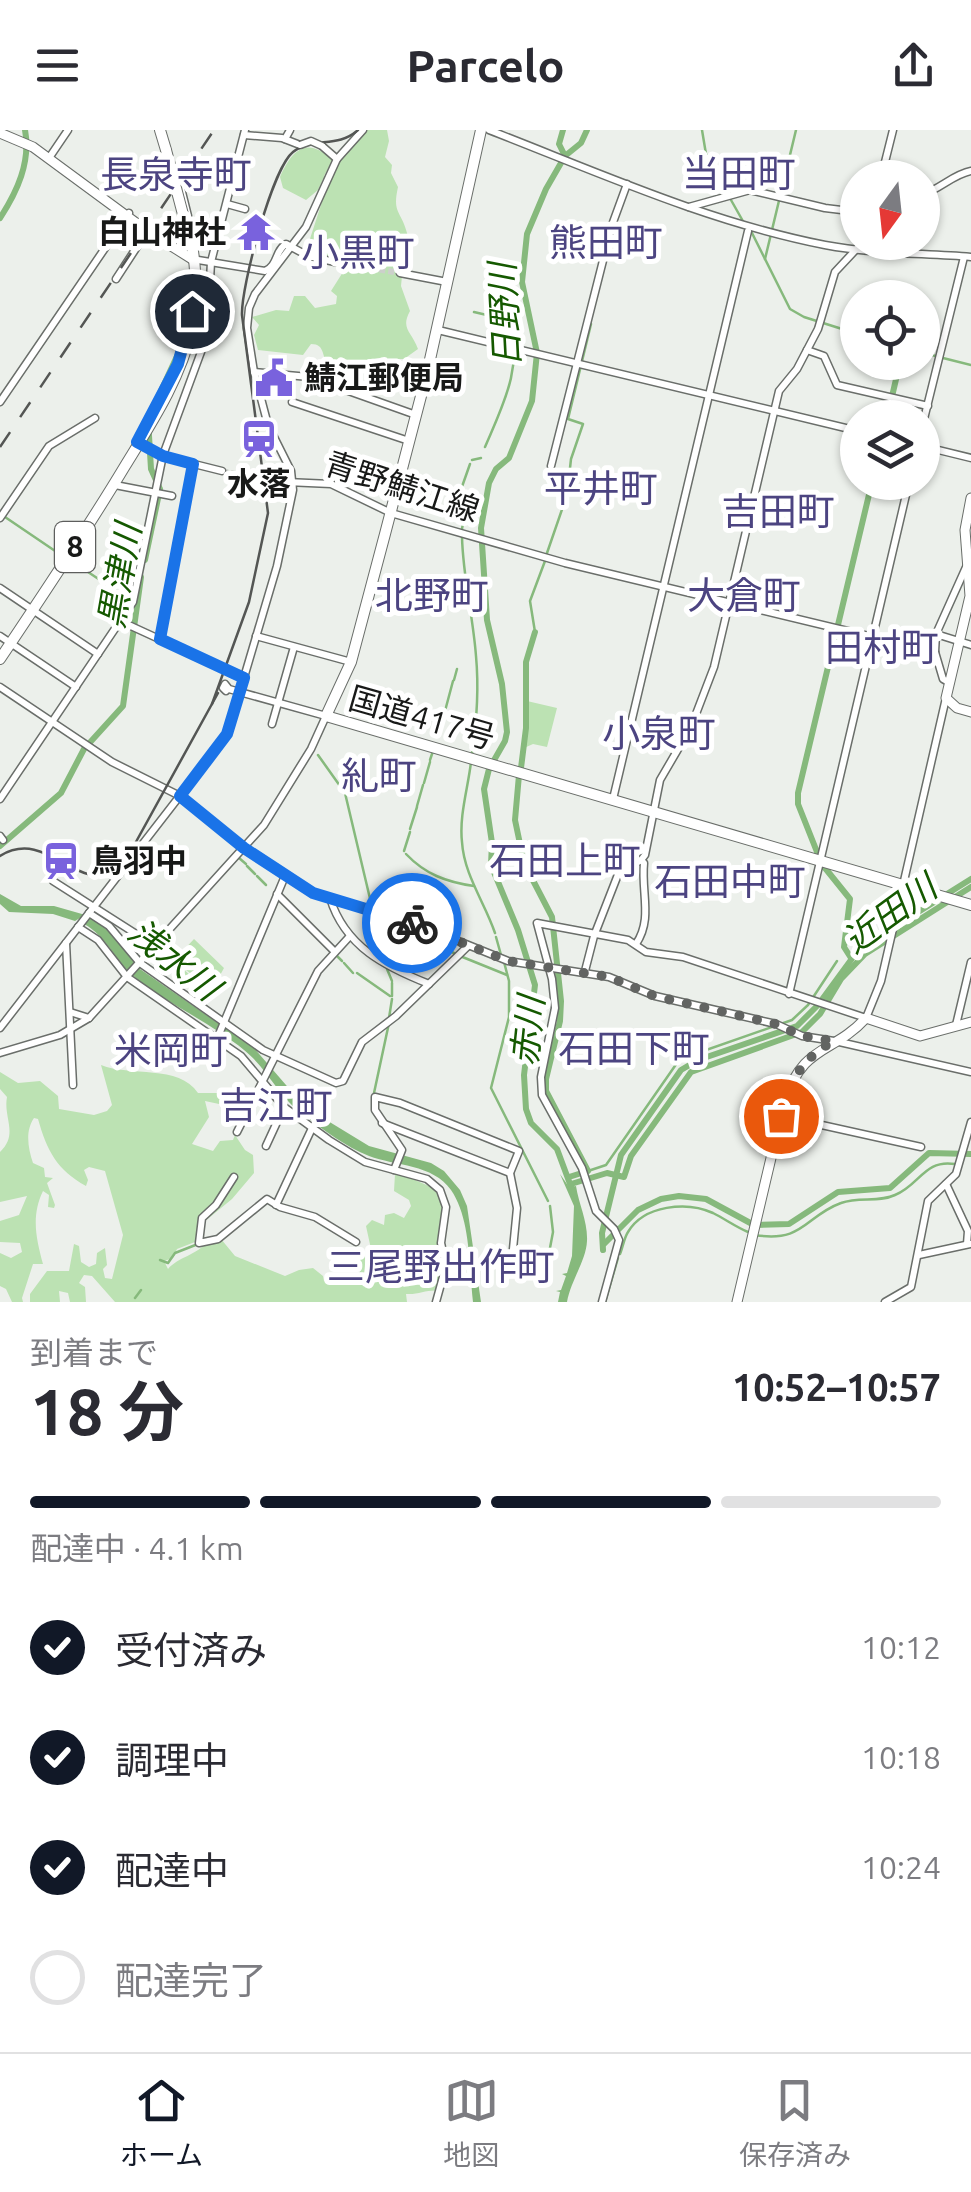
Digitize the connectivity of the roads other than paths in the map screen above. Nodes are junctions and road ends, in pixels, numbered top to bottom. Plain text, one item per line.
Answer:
1 (68, 130) edge
2 (161, 130) edge
3 (290, 130) edge
4 (364, 130) edge
5 (481, 130) edge
6 (489, 130) edge
7 (892, 130) edge
8 (244, 132) edge
9 (0, 133) edge
10 (285, 139) junction
11 (49, 158) junction
12 (337, 159) junction
13 (885, 160) edge
14 (971, 171) edge
15 (627, 184) junction
16 (940, 188) edge
17 (227, 204) junction
18 (245, 208) dead end
19 (688, 208) junction
20 (840, 209) edge
21 (125, 217) junction
22 (147, 231) junction
23 (748, 231) dead end
24 (840, 243) edge
25 (294, 246) junction
26 (192, 254) junction
27 (940, 254) edge
28 (967, 257) edge
29 (847, 260) edge
30 (335, 262) tunnel mouth
31 (210, 264) junction
32 (400, 273) tunnel mouth
33 (116, 279) dead end
34 (447, 282) junction
35 (436, 329) junction
36 (807, 350) junction
37 (578, 363) junction
38 (254, 372) junction
39 (710, 395) junction
40 (904, 400) edge
41 (929, 400) edge
42 (0, 402) edge
43 (292, 402) dead end
44 (774, 410) junction
45 (416, 415) junction
46 (95, 418) dead end
47 (840, 426) edge
48 (145, 436) junction
49 (409, 441) junction
50 (940, 450) edge
51 (163, 456) junction
52 (971, 458) edge
53 (193, 464) junction
54 (551, 466) dead end
55 (222, 471) tunnel mouth
56 (264, 481) tunnel mouth
57 (293, 482) junction
58 (112, 485) junction
59 (158, 489) junction
60 (172, 496) dead end
61 (971, 498) edge
62 (905, 500) edge
63 (391, 512) junction
64 (0, 518) edge
65 (968, 564) junction
66 (0, 588) edge
67 (664, 588) junction
68 (730, 603) junction
69 (32, 610) junction
70 (120, 621) junction
71 (936, 634) junction
72 (256, 636) junction
73 (873, 637) junction
74 (160, 639) junction
75 (7, 640) edge
76 (966, 643) edge
77 (294, 647) junction
78 (935, 652) junction
79 (98, 654) junction
80 (0, 657) edge
81 (351, 662) junction
82 (244, 678) junction
83 (950, 683) junction
84 (0, 687) edge
85 (76, 687) junction
86 (230, 688) dead end
87 (240, 692) junction
88 (946, 698) junction
89 (278, 702) junction
90 (971, 712) edge
91 (326, 716) junction
92 (52, 722) junction
93 (272, 724) dead end
94 (180, 796) junction
95 (0, 800) edge
96 (613, 800) junction
97 (653, 812) junction
98 (244, 848) junction
99 (642, 860) junction
100 (820, 860) junction
101 (285, 876) junction
102 (53, 881) dead end
103 (903, 885) junction
104 (277, 894) junction
105 (330, 898) junction
106 (971, 905) edge
107 (92, 909) junction
108 (78, 927) junction
109 (350, 936) junction
110 (594, 936) junction
111 (66, 942) junction
112 (636, 944) junction
113 (154, 946) junction
114 (468, 946) junction
115 (334, 951) junction
116 (971, 962) edge
117 (139, 964) junction
118 (548, 967) junction
119 (585, 971) junction
120 (128, 976) junction
121 (429, 984) junction
122 (789, 994) junction
123 (70, 1012) junction
124 (89, 1018) junction
125 (866, 1018) junction
126 (224, 1022) junction
127 (971, 1022) edge
128 (956, 1026) junction
129 (0, 1028) edge
130 (71, 1030) junction
131 (217, 1039) junction
132 (834, 1041) junction
133 (0, 1054) edge
134 (273, 1059) junction
135 (971, 1072) edge
136 (263, 1079) junction
137 (73, 1084) dead end
138 (284, 1108) junction
139 (781, 1116) junction
140 (971, 1122) edge
141 (382, 1123) junction
142 (312, 1127) junction
143 (237, 1132) dead end
144 (266, 1146) dead end
145 (921, 1147) dead end
146 (395, 1169) junction
147 (510, 1174) junction
148 (234, 1177) dead end
149 (946, 1184) junction
150 (276, 1205) junction
151 (356, 1242) dead end
152 (969, 1244) edge
153 (512, 1249) dead end
154 (918, 1255) junction
155 (436, 1302) edge
156 (602, 1302) edge
157 (738, 1302) edge
158 (885, 1302) edge

1 - 11 street
2 - 26 street
2 - 26 highway, 8, bridge
3 - 10 street
4 - 12 street
5 - 34 highway, 国道417号
6 - 15 street
7 - 13 street
8 - 10 street
8 - 17 street
9 - 11 main road
10 - 12 street, bridge
11 - 21 main road
12 - 25 street
14 - 16 street
15 - 19 street
15 - 37 street
17 - 18 street
17 - 31 street
19 - 20 street
19 - 24 street
21 - 22 main road
21 - 42 street
22 - 26 main road
22 - 33 street
23 - 39 street
25 - 30 street
25 - 31 street
25 - 38 street
26 - 31 street
26 - 48 highway, 8
27 - 28 street
28 - 41 street
29 - 36 street
31 - 51 street
32 - 34 street
34 - 35 highway, 国道417号
35 - 37 street
35 - 45 highway, 国道417号
36 - 40 street
36 - 44 street
37 - 39 street
37 - 54 street
38 - 45 street
38 - 57 street
39 - 44 street
39 - 67 street
43 - 49 street
44 - 47 street
44 - 68 street
45 - 49 highway, 国道417号
46 - 64 street
48 - 51 street
48 - 58 highway, 8
49 - 63 highway, 国道417号
50 - 52 street
51 - 53 street
51 - 59 street
53 - 55 street
53 - 74 street
56 - 57 street, 青野鯖江線
57 - 63 street, 青野鯖江線
57 - 72 street
58 - 59 street
58 - 69 highway, 8
59 - 60 street
59 - 70 street
61 - 65 main road
62 - 73 street
63 - 67 street, 青野鯖江線
63 - 81 highway, 国道417号
65 - 71 street
65 - 76 main road
66 - 69 street
67 - 68 street, 青野鯖江線
67 - 96 street
68 - 73 street, 青野鯖江線
68 - 97 street
69 - 75 highway, 8
69 - 79 street
70 - 74 street
70 - 79 street
71 - 76 street
71 - 78 street
72 - 77 street
72 - 82 street
73 - 78 street, 青野鯖江線
73 - 100 street
74 - 82 street
75 - 80 highway, 8
75 - 85 street
76 - 83 main road
77 - 81 street
77 - 89 street
78 - 83 street
79 - 85 street
81 - 91 highway, 国道417号
82 - 87 street
83 - 88 main road
84 - 92 street
85 - 92 street
86 - 87 street
87 - 89 street
87 - 94 street
88 - 90 main road
88 - 103 street
89 - 91 street
89 - 93 street
91 - 96 highway, 国道417号
91 - 98 street
92 - 94 street
92 - 95 street
94 - 98 street
94 - 107 street
96 - 97 highway, 国道417号
97 - 99 street
97 - 100 highway, 国道417号
98 - 101 street
98 - 113 street
99 - 110 street
99 - 112 street
100 - 103 highway, 国道417号
100 - 122 street
101 - 104 street
101 - 105 street
102 - 107 street
103 - 106 highway, 国道417号
103 - 125 street
104 - 115 street
104 - 126 street
105 - 109 street
105 - 114 street
107 - 108 street
107 - 113 street
107 - 117 street
108 - 111 street
108 - 120 street
109 - 115 street
109 - 121 street
110 - 112 street
110 - 118 street
110 - 119 street
111 - 123 street
111 - 129 street
112 - 122 street
113 - 117 street
114 - 118 street
114 - 121 street
115 - 134 street
116 - 128 street
117 - 120 street
117 - 126 street
118 - 119 street
118 - 156 street
119 - 132 street
120 - 124 street
120 - 131 street
121 - 134 street
122 - 125 street
123 - 124 street
123 - 130 street
124 - 130 street
125 - 128 main road
125 - 132 main road
126 - 131 street
126 - 134 street
127 - 128 main road
130 - 133 street
130 - 137 street
131 - 136 street
132 - 135 street
132 - 139 main road
134 - 136 street
136 - 138 street
136 - 143 street
138 - 142 street
138 - 144 street
139 - 145 street
139 - 157 main road
140 - 149 street
141 - 146 street
141 - 147 street
141 - 147 street
142 - 146 street
142 - 150 street
146 - 155 street
147 - 153 street
148 - 150 street
149 - 152 street
149 - 154 street
150 - 151 street
152 - 154 street
154 - 158 street

